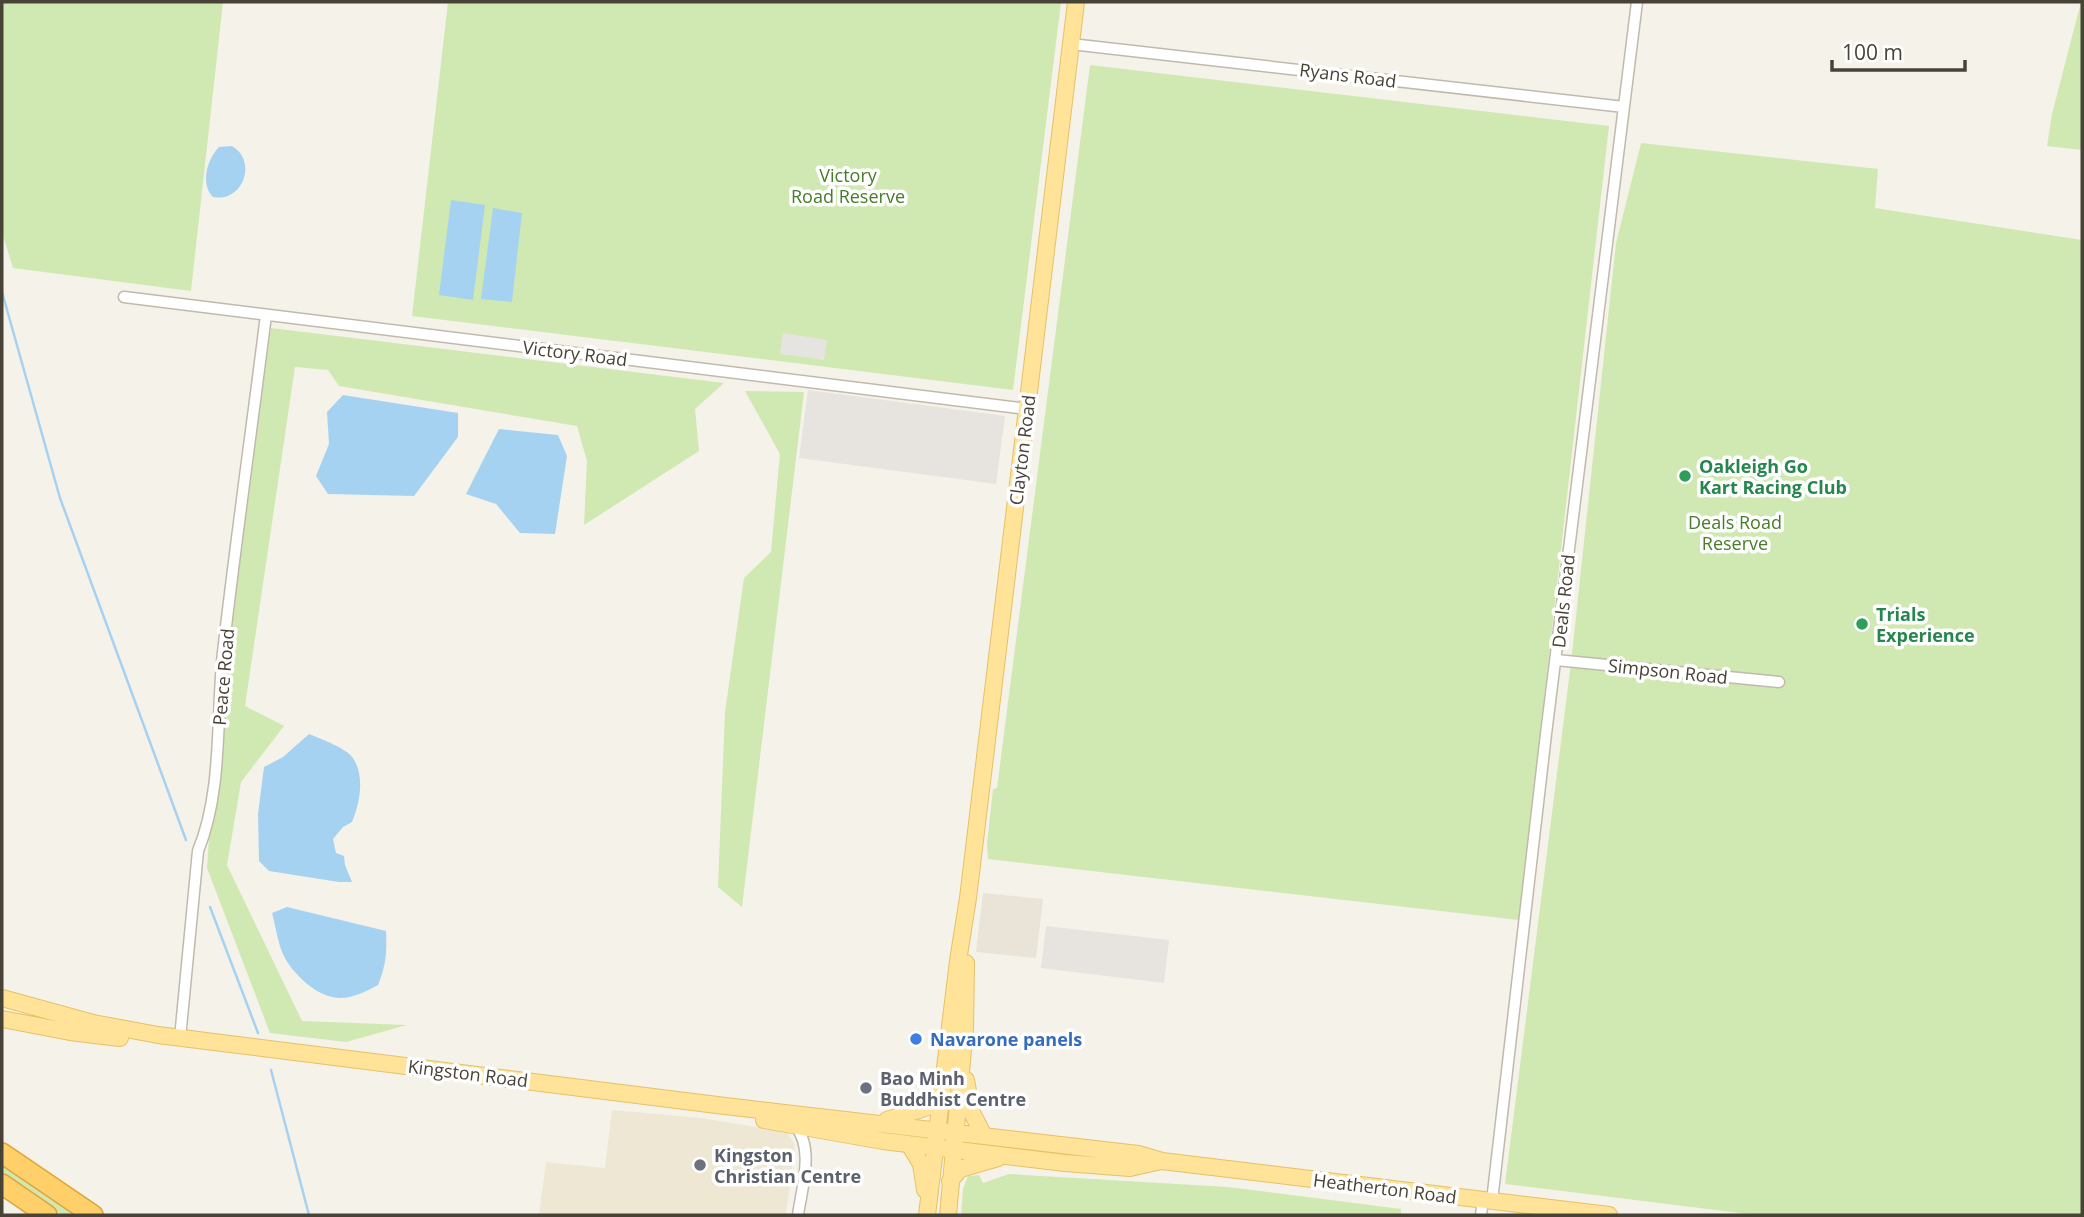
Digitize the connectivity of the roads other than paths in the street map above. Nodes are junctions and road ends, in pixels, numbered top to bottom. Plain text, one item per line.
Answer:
1 (1076, 2) edge
2 (1637, 2) edge
3 (1071, 44) junction
4 (1624, 107) junction
5 (124, 297) dead end
6 (266, 315) junction
7 (1027, 409) junction
8 (1556, 660) junction
9 (1779, 682) dead end
10 (2, 998) edge
11 (2, 1005) edge
12 (2, 1019) edge
13 (70, 1032) junction
14 (180, 1042) junction
15 (958, 1052) junction
16 (941, 1097) junction
17 (871, 1122) junction
18 (794, 1124) junction
19 (938, 1130) junction
20 (828, 1131) junction
21 (955, 1132) junction
22 (984, 1136) junction
23 (909, 1144) junction
24 (936, 1147) junction
25 (953, 1149) junction
26 (806, 1150) junction
27 (2, 1153) edge
28 (1021, 1157) junction
29 (1162, 1161) junction
30 (950, 1181) junction
31 (2, 1184) edge
32 (1486, 1205) edge
33 (927, 1214) edge
34 (47, 1215) edge
35 (93, 1215) edge
36 (798, 1215) edge
37 (948, 1215) edge
38 (1609, 1215) edge

1 - 3 main road, Clayton Road
2 - 4 street, Deals Road
3 - 4 street, Ryans Road
3 - 7 main road, Clayton Road
4 - 8 street, Deals Road
5 - 6 street, Victory Road
6 - 7 street, Victory Road
6 - 14 street, Peace Road
7 - 15 main road, Clayton Road
8 - 9 street, Simpson Road
8 - 32 street, Deals Road
10 - 14 main road, Kingston Road
11 - 13 main road
12 - 13 main road, Kingston Road
13 - 14 main road, Kingston Road
14 - 17 main road, Kingston Road
14 - 18 main road, Kingston Road
15 - 16 main road, Clayton Road
15 - 21 main road, Clayton Road
15 - 22 main road
16 - 17 main road
16 - 19 main road, Clayton Road
17 - 19 main road, Kingston Road
18 - 20 main road, Kingston Road
18 - 26 street
19 - 21 main road, Heatherton Road
19 - 24 main road, Clayton Road
20 - 23 main road, Kingston Road
20 - 26 street
21 - 22 main road, Heatherton Road
21 - 25 main road, Clayton Road
22 - 29 main road, Heatherton Road
23 - 24 main road, Kingston Road
23 - 33 main road
24 - 25 main road, Heatherton Road
24 - 33 main road, Clayton Road
25 - 28 main road, Heatherton Road
25 - 30 main road, Clayton Road
26 - 36 street
27 - 35 highway
28 - 29 main road, Heatherton Road
28 - 30 main road
29 - 32 main road, Heatherton Road
30 - 37 main road, Clayton Road
31 - 34 highway
32 - 38 main road, Heatherton Road

